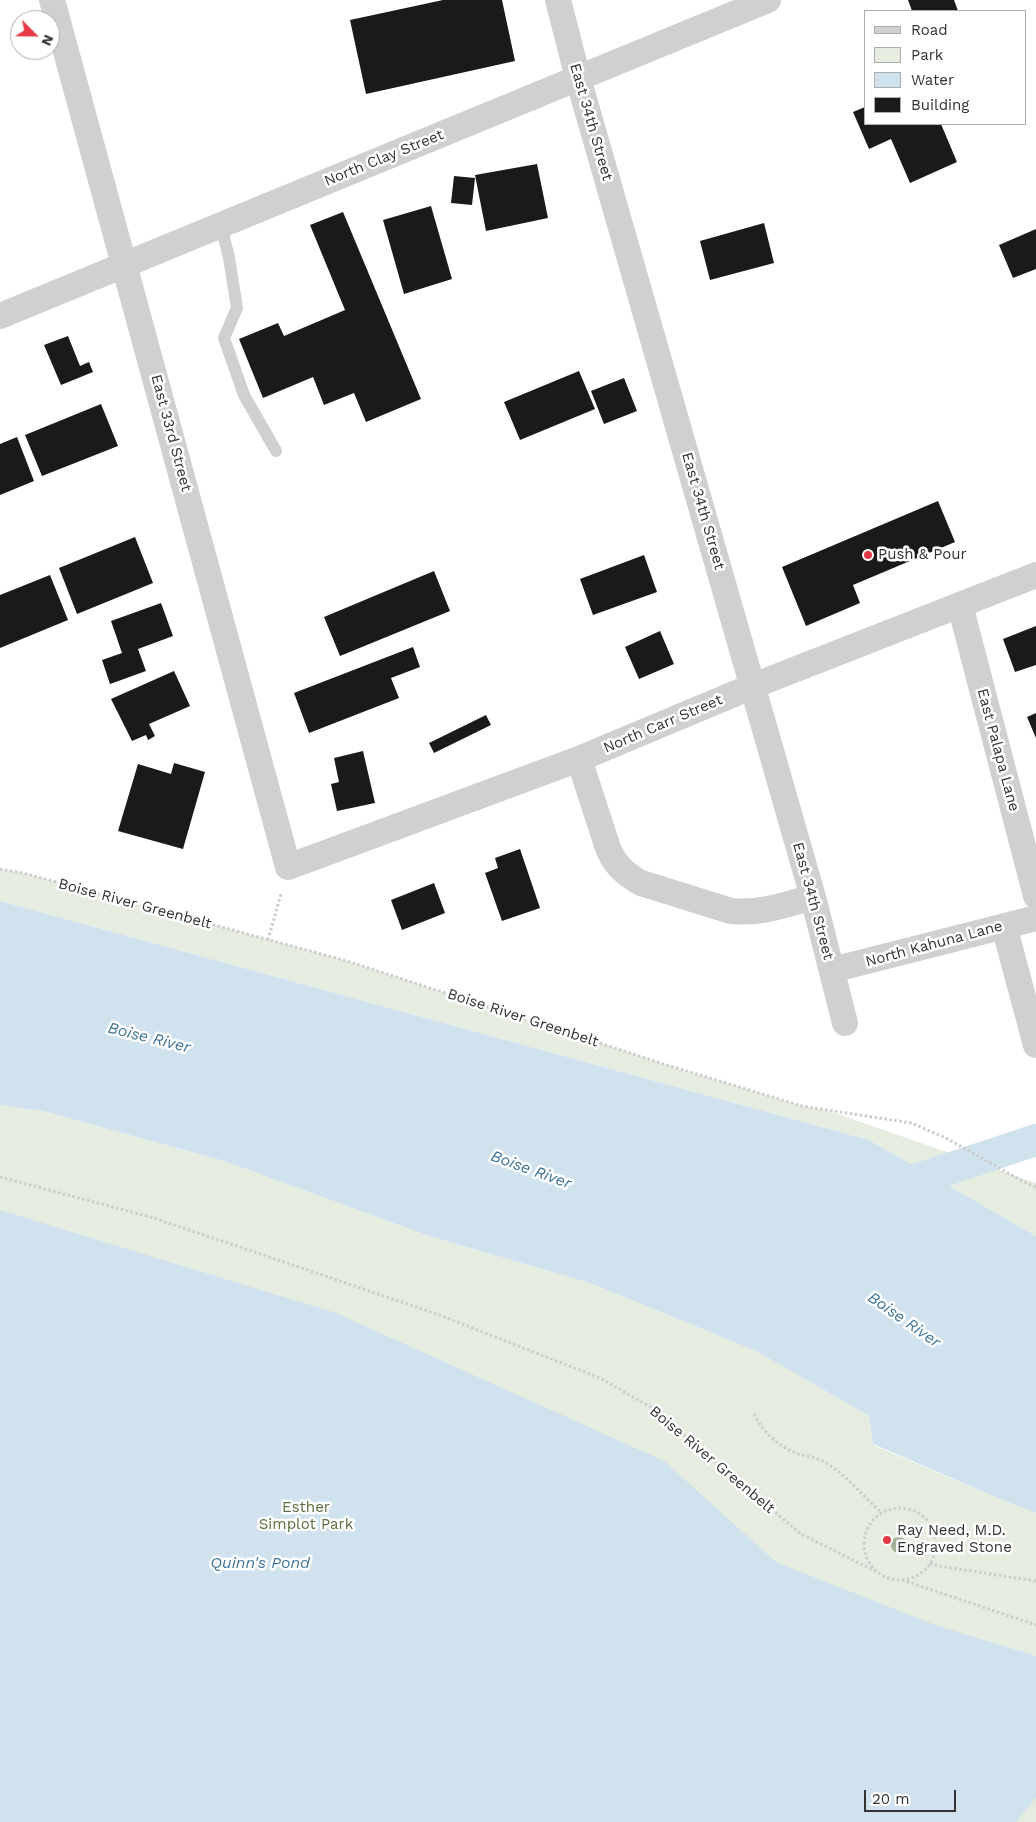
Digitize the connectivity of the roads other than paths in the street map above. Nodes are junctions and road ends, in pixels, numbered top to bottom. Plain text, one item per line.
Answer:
1 (52, 0) edge
2 (558, 0) edge
3 (768, 0) edge
4 (578, 78) junction
5 (221, 225) junction
6 (125, 265) junction
7 (0, 316) edge
8 (276, 451) dead end
9 (1036, 575) edge
10 (960, 605) junction
11 (753, 686) junction
12 (579, 759) junction
13 (288, 867) joint
14 (1036, 896) edge
15 (812, 897) junction
16 (1036, 918) edge
17 (1004, 926) junction
18 (832, 970) junction
19 (845, 1024) dead end
20 (1036, 1045) edge

1 - 6 street, East 33rd Street
2 - 4 street, East 34th Street
3 - 4 street, North Clay Street
4 - 5 street, North Clay Street
4 - 11 street, East 34th Street
5 - 6 street, North Clay Street
5 - 8 lane
6 - 7 street, North Clay Street
6 - 13 street, East 33rd Street
9 - 10 street, North Carr Street
10 - 11 street, North Carr Street
10 - 14 street, East Palapa Lane
11 - 12 street, North Carr Street
11 - 15 street, East 34th Street
12 - 13 street, North Carr Street
12 - 15 street
15 - 18 street, East 34th Street
16 - 17 street, North Kahuna Lane
17 - 18 street, North Kahuna Lane
17 - 20 street
18 - 19 street, East 34th Street

